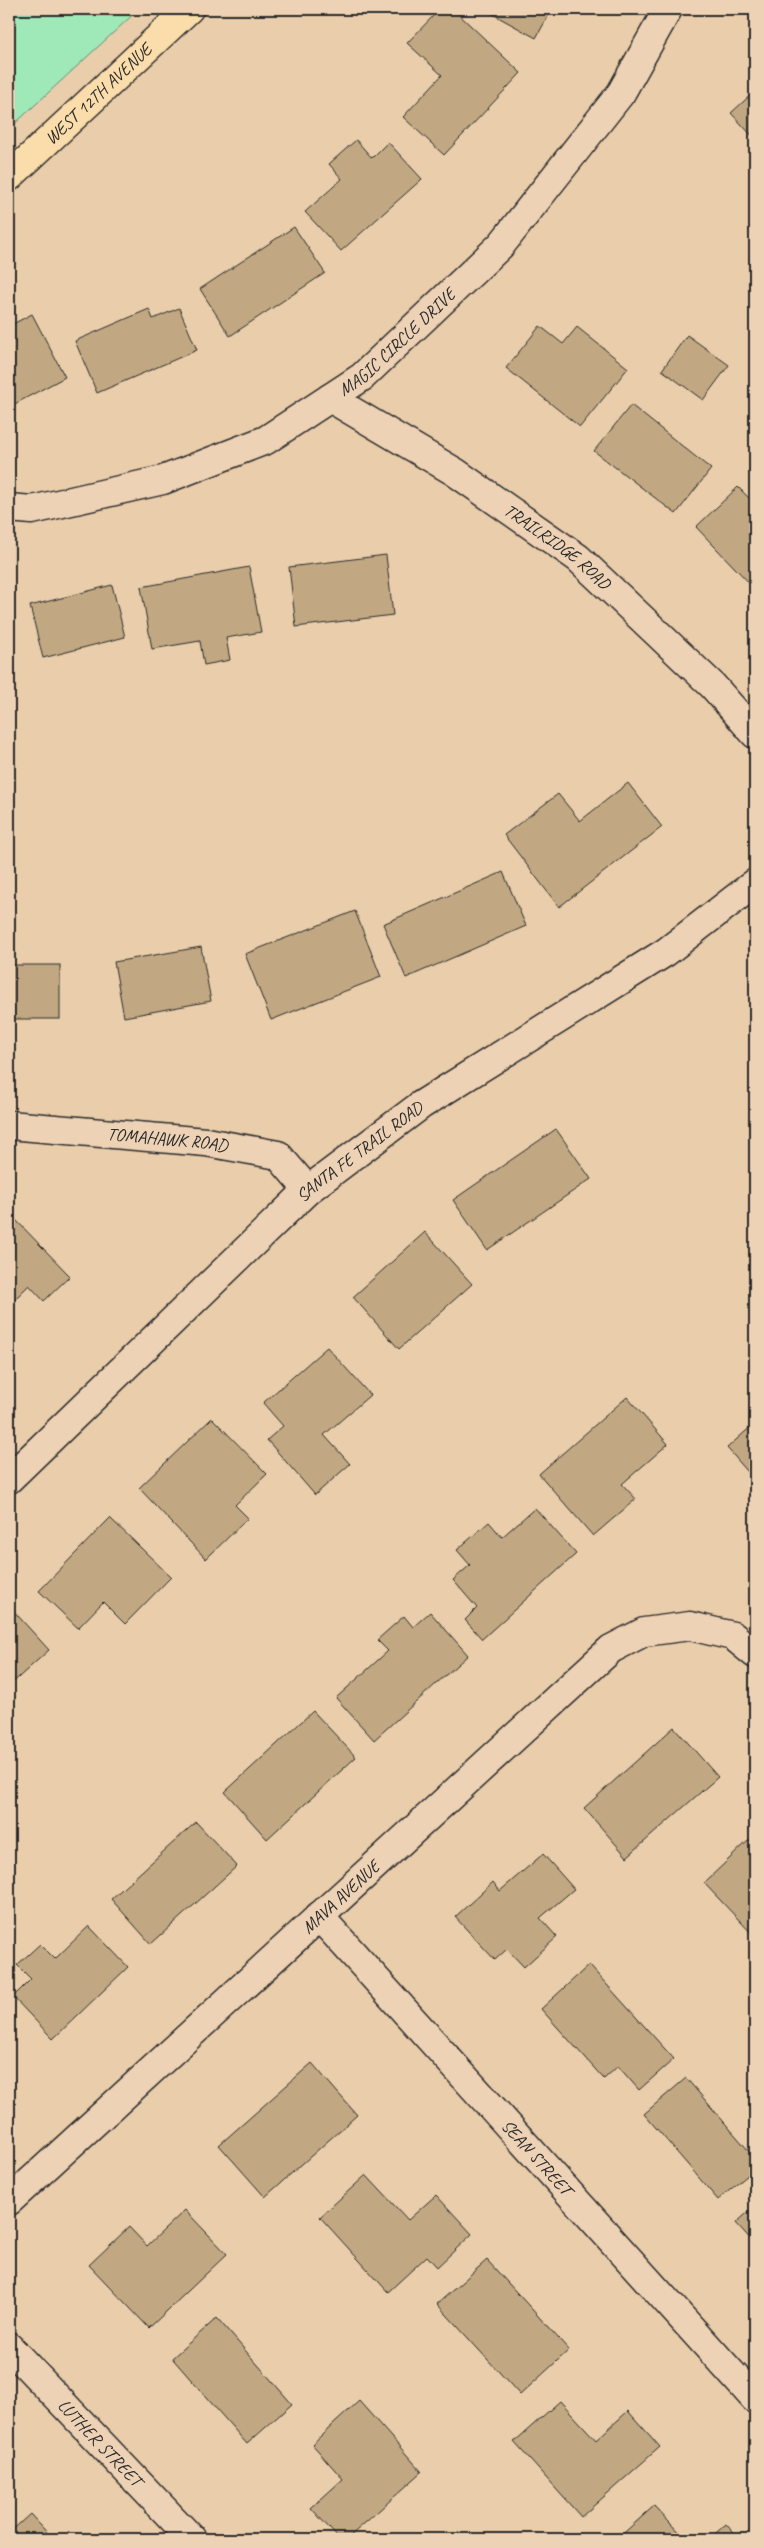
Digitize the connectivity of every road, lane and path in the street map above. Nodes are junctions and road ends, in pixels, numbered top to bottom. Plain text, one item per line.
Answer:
1 (189, 9) edge
2 (668, 9) edge
3 (9, 177) edge
4 (330, 398) junction
5 (9, 508) edge
6 (755, 734) edge
7 (755, 883) edge
8 (9, 1125) edge
9 (308, 1190) junction
10 (9, 1479) edge
11 (755, 1654) edge
12 (319, 1916) junction
13 (9, 2201) edge
14 (9, 2347) edge
15 (755, 2399) edge
16 (192, 2539) edge

1 - 3 main road, WEST 12TH AVENUE
2 - 4 street, MAGIC CIRCLE DRIVE
4 - 5 street, MAGIC CIRCLE DRIVE
4 - 6 street, TRAILRIDGE ROAD
7 - 9 street, SANTA FE TRAIL ROAD
8 - 9 street, TOMAHAWK ROAD
9 - 10 street, SANTA FE TRAIL ROAD
11 - 12 street, MAVA AVENUE
12 - 13 street, MAVA AVENUE
12 - 15 street, SEAN STREET
14 - 16 street, LUTHER STREET

